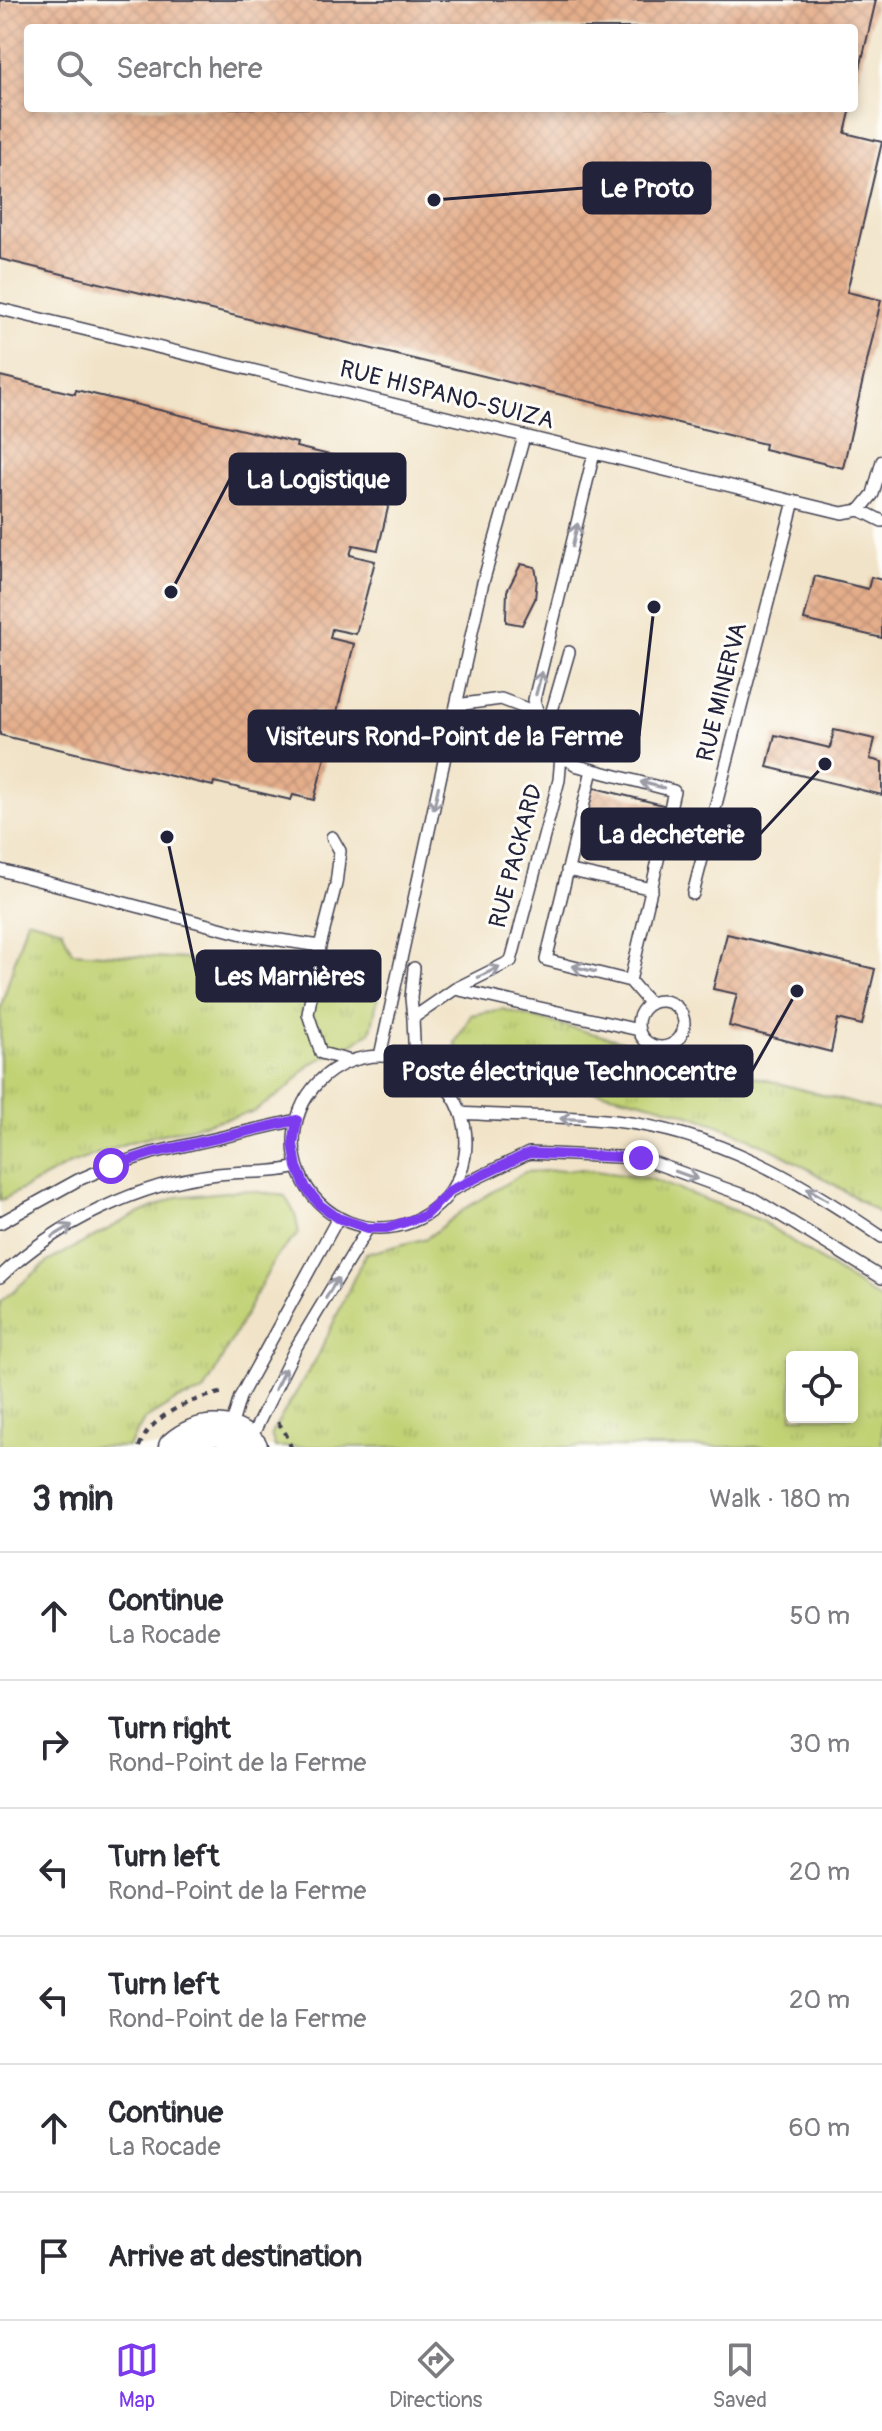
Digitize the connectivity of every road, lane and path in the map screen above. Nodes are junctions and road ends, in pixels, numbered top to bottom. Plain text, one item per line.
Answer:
1 (0, 309) edge
2 (524, 437) junction
3 (594, 453) junction
4 (882, 461) edge
5 (794, 501) junction
6 (860, 510) junction
7 (882, 521) edge
8 (569, 652) dead end
9 (456, 705) junction
10 (538, 713) junction
11 (547, 728) junction
12 (561, 756) junction
13 (592, 770) junction
14 (332, 837) dead end
15 (0, 870) edge
16 (567, 870) junction
17 (652, 889) junction
18 (693, 894) dead end
19 (320, 946) junction
20 (414, 968) dead end
21 (630, 981) junction
22 (455, 989) junction
23 (650, 1004) junction
24 (413, 1018) junction
25 (639, 1030) junction
26 (380, 1056) junction
27 (351, 1061) junction
28 (415, 1063) junction
29 (461, 1113) junction
30 (297, 1120) junction
31 (297, 1167) junction
32 (451, 1190) junction
33 (338, 1218) junction
34 (0, 1223) edge
35 (368, 1228) junction
36 (882, 1237) edge
37 (0, 1276) edge
38 (882, 1278) edge
39 (274, 1417) dead end
40 (243, 1441) edge
41 (174, 1447) edge
42 (291, 1447) edge

1 - 2 lane, RUE HISPANO-SUIZA
2 - 3 lane, RUE HISPANO-SUIZA
2 - 9 lane
3 - 5 lane, RUE HISPANO-SUIZA
10 -> 3 lane
4 - 6 lane
5 - 6 lane, RUE HISPANO-SUIZA
5 - 18 lane, RUE MINERVA
6 - 7 lane, RUE HISPANO-SUIZA
8 - 11 lane
9 - 10 lane
9 -> 26 lane
10 - 11 lane, RUE PACKARD
11 - 12 lane, RUE PACKARD
12 - 13 lane
22 -> 12 lane, RUE PACKARD
13 - 16 lane
17 -> 13 lane
14 - 19 lane
15 - 19 lane
16 - 17 lane
21 -> 16 lane
17 - 21 lane
19 - 27 lane
20 - 24 lane
21 - 23 lane
22 - 24 lane, RUE PACKARD
22 - 25 lane
23 - 25 lane
23 - 25 lane
24 - 28 lane
26 - 27 lane
26 - 28 lane
27 - 30 lane
28 - 29 lane
29 - 32 lane
36 -> 29 lane
30 - 31 lane
30 - 34 lane
31 - 33 lane
37 -> 31 lane
32 - 35 lane
32 -> 38 lane
33 - 35 lane
33 - 40 lane
40 -> 35 lane
39 - 42 path
40 - 41 street

